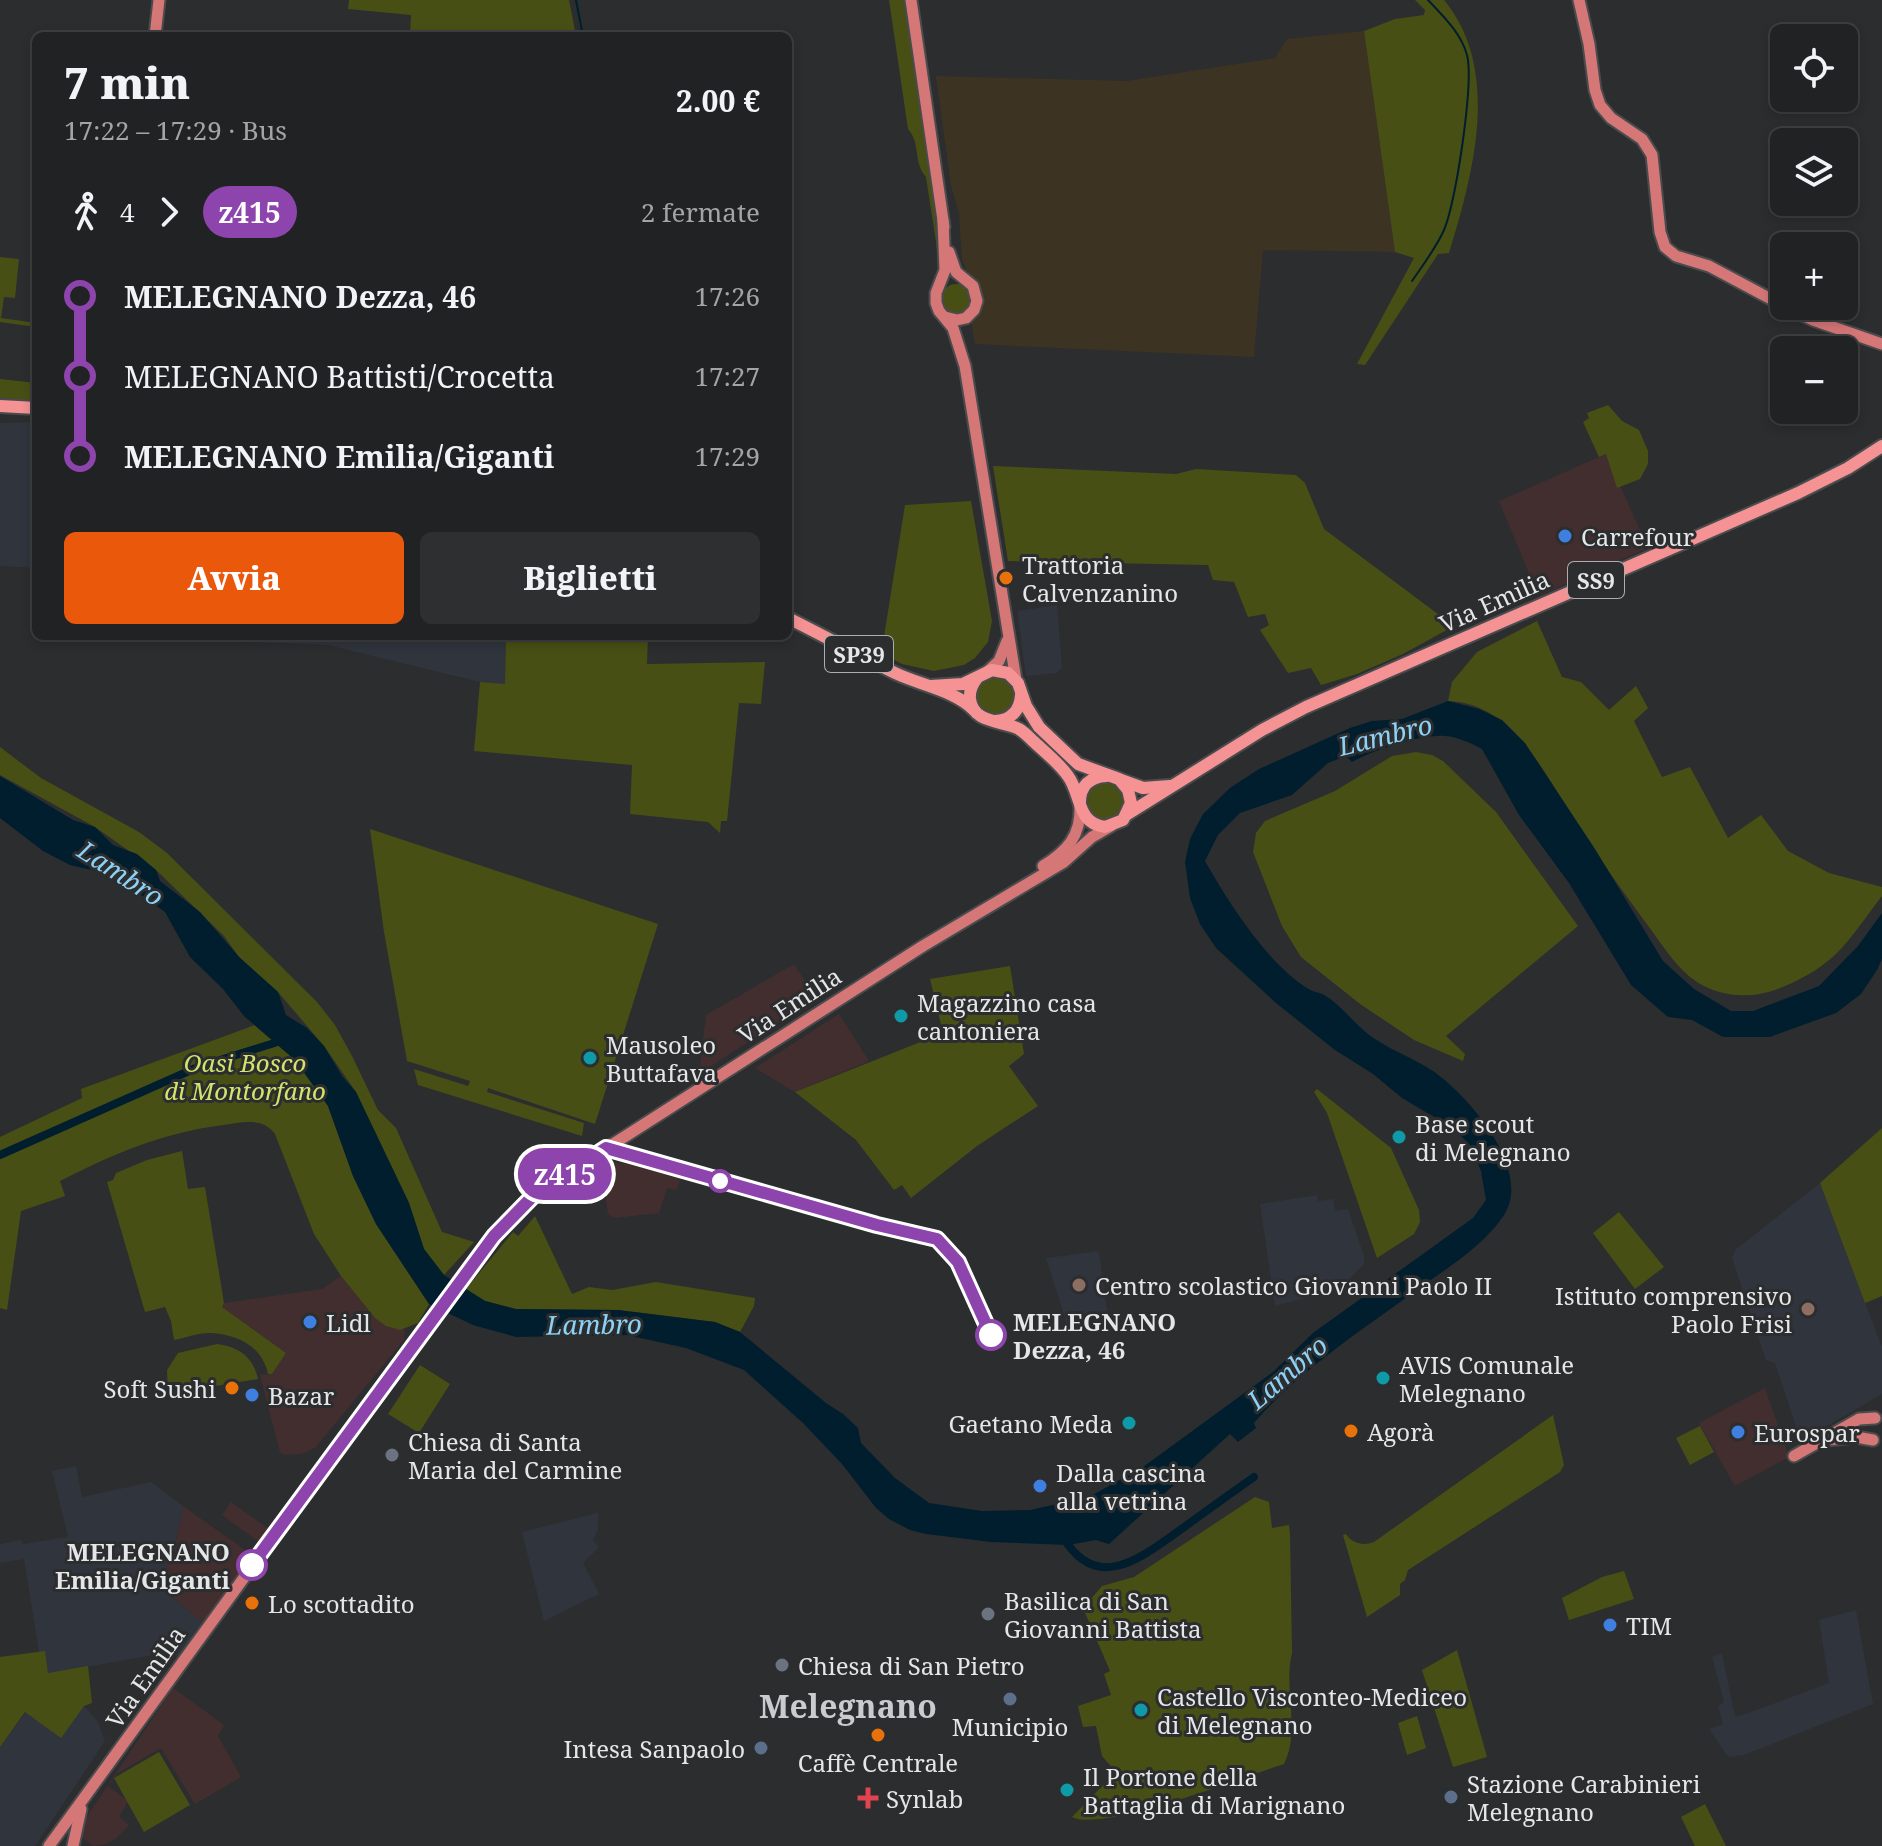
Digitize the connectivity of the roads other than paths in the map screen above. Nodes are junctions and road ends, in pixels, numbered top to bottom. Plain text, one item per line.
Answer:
1 (159, 0) edge
2 (911, 0) edge
3 (1579, 0) edge
4 (155, 32) edge
5 (943, 221) junction
6 (964, 279) junction
7 (939, 287) junction
8 (1770, 299) edge
9 (969, 316) junction
10 (945, 317) junction
11 (1813, 320) edge
12 (1882, 344) edge
13 (965, 366) junction
14 (0, 406) edge
15 (32, 408) edge
16 (1882, 446) edge
17 (792, 620) edge
18 (1007, 636) junction
19 (983, 674) junction
20 (1016, 680) junction
21 (931, 686) junction
22 (1021, 693) junction
23 (974, 710) junction
24 (992, 721) junction
25 (1114, 778) junction
26 (1173, 785) junction
27 (1080, 806) junction
28 (1126, 815) junction
29 (1111, 826) junction
30 (923, 946) junction
31 (1878, 1419) edge
32 (1825, 1440) junction
33 (1878, 1441) edge
34 (1794, 1456) dead end
35 (93, 1788) junction
36 (49, 1846) edge
37 (73, 1846) edge

1 - 4 street
2 - 5 street
3 - 8 street
5 - 6 street
5 - 7 street
6 - 7 street
6 - 9 street
7 - 10 street
9 - 10 street
9 - 13 street
10 - 13 street
11 - 12 street
13 - 18 street
14 - 15 main road
16 - 26 main road, Via Emilia / SS9
17 - 21 main road, SP39
18 - 19 street
18 - 20 street
19 - 20 main road, SP39
19 - 21 main road, SP39
19 - 23 main road
20 - 22 main road
21 - 23 main road, SP39
22 - 24 main road
22 - 25 main road
23 - 24 main road, SP39
24 - 27 main road, SP39
25 - 26 main road
25 - 27 main road
25 - 28 main road
26 - 28 main road, Via Emilia / SS9
27 - 29 main road
27 - 30 street, Via Emilia
28 - 29 main road
29 - 30 street, Via Emilia
30 - 35 street, Via Emilia
31 - 32 street
31 - 33 street
32 - 33 street
32 - 34 street
35 - 36 street, Via Emilia
35 - 37 street, Via Emilia

